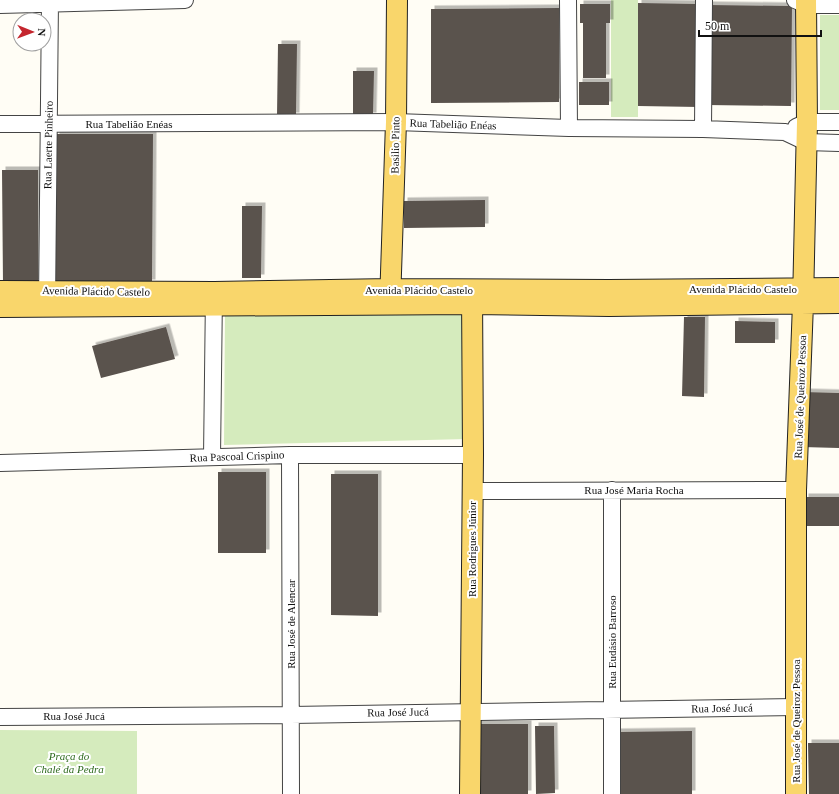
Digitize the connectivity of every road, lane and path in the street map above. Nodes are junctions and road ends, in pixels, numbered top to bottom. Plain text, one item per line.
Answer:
1 (185, 0) edge
2 (397, 0) edge
3 (568, 0) edge
4 (704, 0) edge
5 (50, 2) edge
6 (803, 2) edge
7 (0, 5) edge
8 (839, 5) edge
9 (396, 122) junction
10 (807, 122) junction
11 (839, 122) edge
12 (0, 124) edge
13 (48, 125) junction
14 (570, 128) junction
15 (703, 129) junction
16 (785, 132) junction
17 (806, 142) junction
18 (839, 143) edge
19 (839, 288) edge
20 (0, 291) edge
21 (803, 296) junction
22 (391, 297) junction
23 (472, 297) junction
24 (47, 299) junction
25 (214, 299) junction
26 (839, 303) edge
27 (0, 307) edge
28 (290, 455) junction
29 (473, 455) junction
30 (212, 457) junction
31 (0, 463) edge
32 (472, 490) junction
33 (612, 490) junction
34 (796, 490) junction
35 (796, 707) junction
36 (612, 709) junction
37 (471, 711) junction
38 (291, 715) junction
39 (0, 716) edge
40 (291, 794) edge
41 (470, 794) edge
42 (612, 794) edge
43 (796, 794) edge

1 - 5 street
2 - 9 main road, Basilio Pinto
3 - 14 street
4 - 15 street
5 - 7 street
5 - 13 street, Rua Laerte Pinheiro
6 - 8 street
6 - 10 main road, Rua José de Queiroz Pessoa
9 - 13 street, Rua Tabelião Enéas
9 - 14 street, Rua Tabelião Enéas
9 - 22 main road, Basilio Pinto
10 - 11 street
10 - 16 street
10 - 17 main road, Rua José de Queiroz Pessoa
12 - 13 street, Rua Tabelião Enéas
13 - 24 street, Rua Laerte Pinheiro
14 - 15 street, Rua Tabelião Enéas
15 - 16 street, Rua Tabelião Enéas
16 - 17 street
17 - 18 street
17 - 21 main road, Rua José de Queiroz Pessoa
19 - 21 main road, Avenida Plácido Castelo
20 - 24 main road, Avenida Plácido Castelo
21 - 23 main road, Avenida Plácido Castelo
21 - 26 main road, Avenida Plácido Castelo
21 - 34 main road, Rua José de Queiroz Pessoa
22 - 23 main road, Avenida Plácido Castelo
22 - 25 main road, Avenida Plácido Castelo
23 - 29 main road, Rua Rodrigues Júnior
24 - 25 main road, Avenida Plácido Castelo
24 - 27 main road, Avenida Plácido Castelo
25 - 30 street
28 - 29 street, Rua Pascoal Crispino
28 - 30 street, Rua Pascoal Crispino
28 - 38 street, Rua José de Alencar
29 - 32 main road, Rua Rodrigues Júnior
30 - 31 street, Rua Pascoal Crispino
32 - 33 street, Rua José Maria Rocha
32 - 37 main road, Rua Rodrigues Júnior
33 - 34 street, Rua José Maria Rocha
33 - 36 street, Rua Eudásio Barroso
34 - 35 main road, Rua José de Queiroz Pessoa
35 - 36 street, Rua José Jucá
35 - 43 main road, Rua José de Queiroz Pessoa
36 - 37 street, Rua José Jucá
36 - 42 street, Rua Eudásio Barroso
37 - 38 street, Rua José Jucá
37 - 41 main road, Rua Rodrigues Júnior
38 - 39 street, Rua José Jucá
38 - 40 street, Rua José de Alencar

